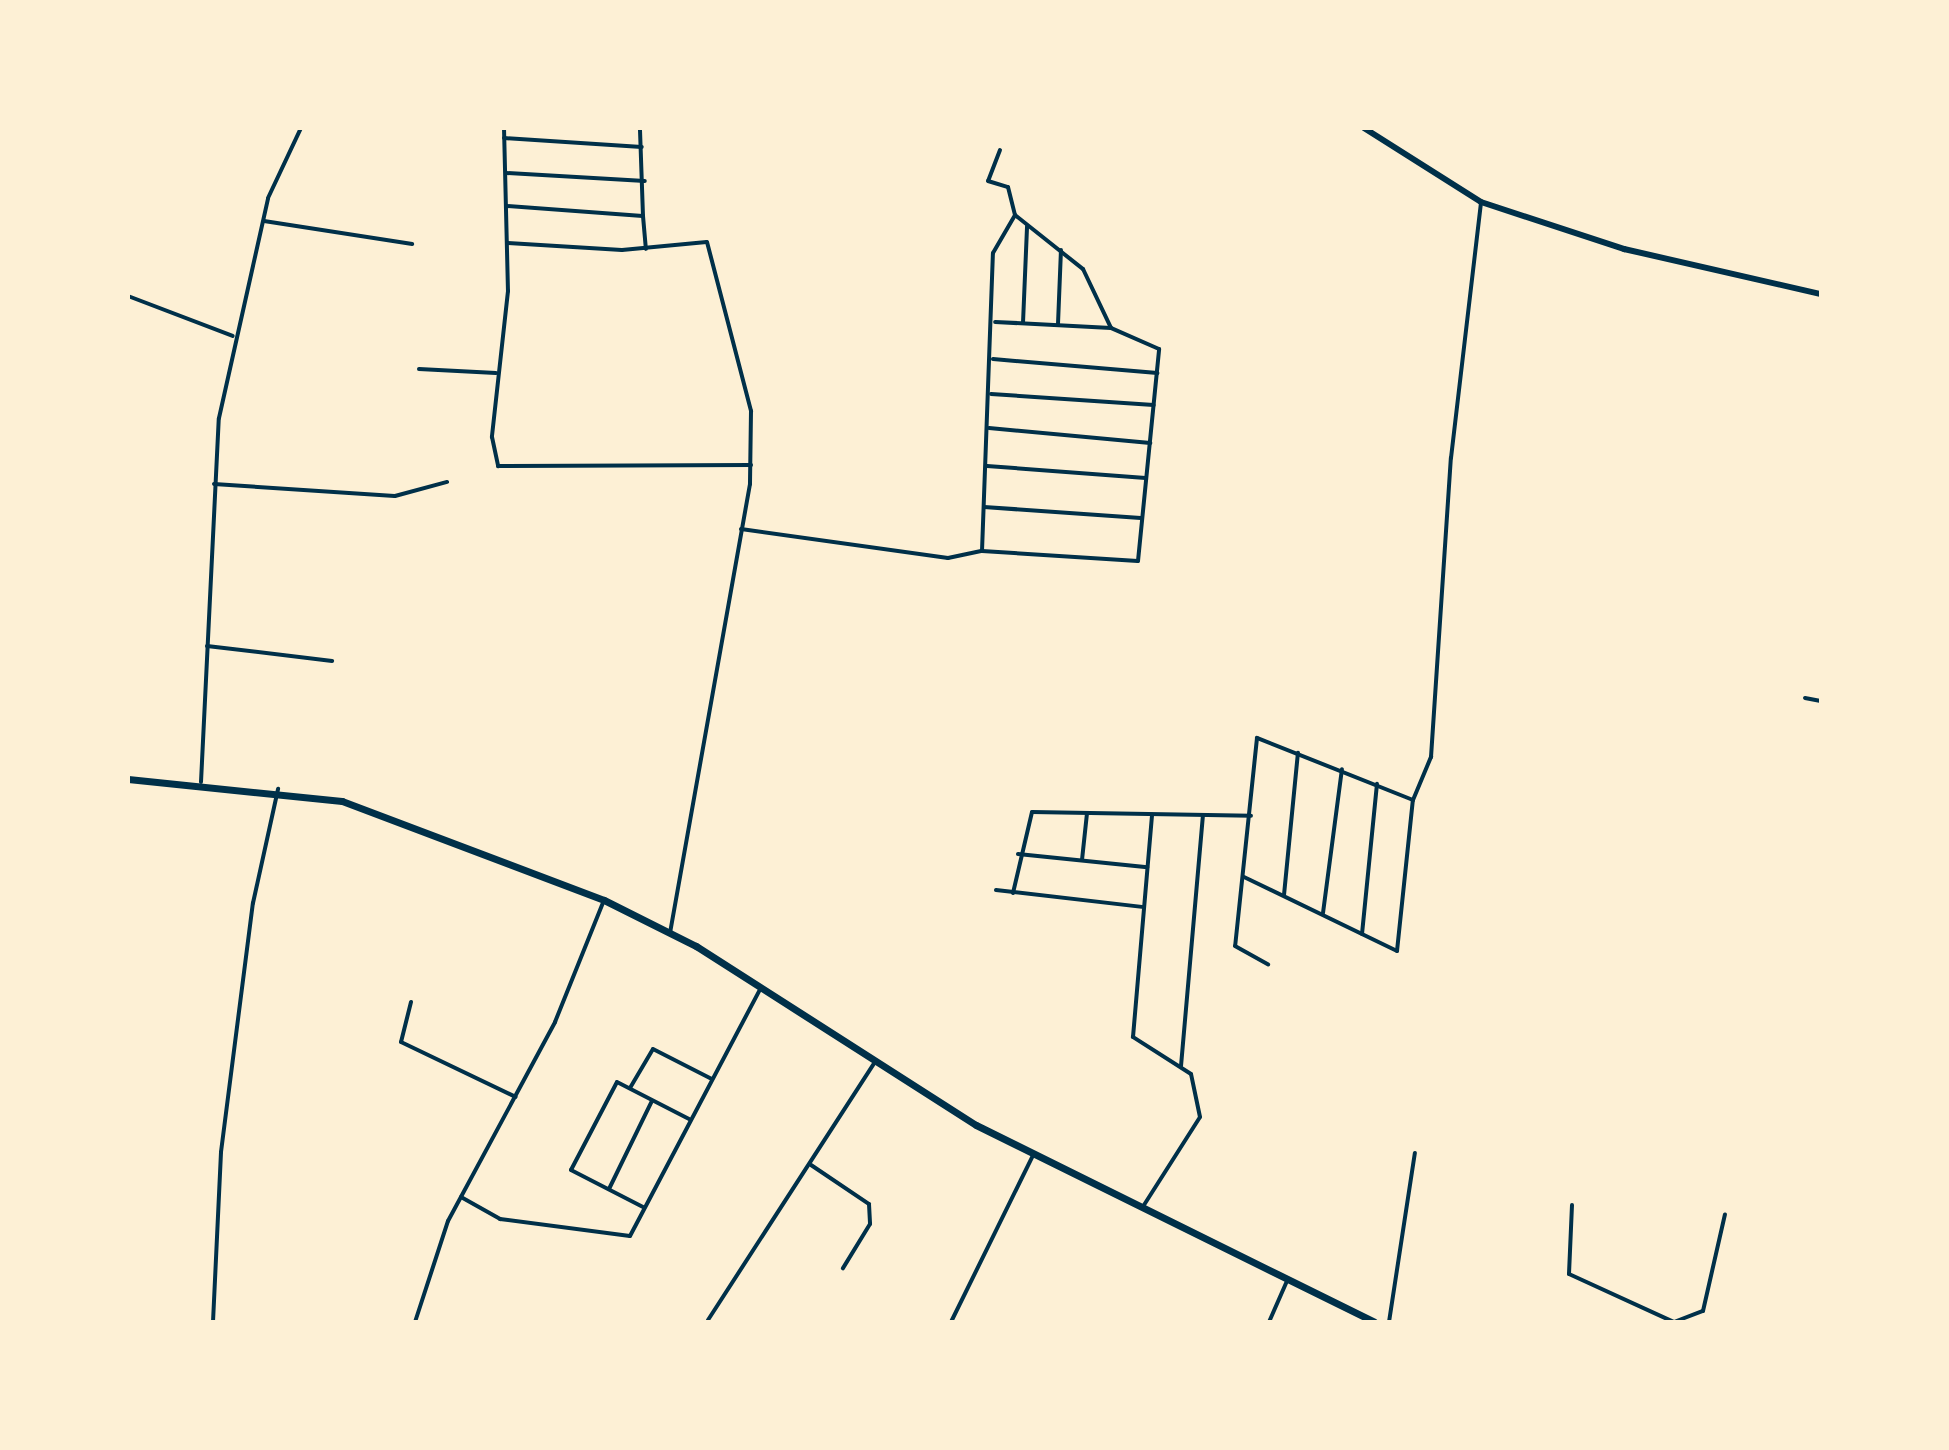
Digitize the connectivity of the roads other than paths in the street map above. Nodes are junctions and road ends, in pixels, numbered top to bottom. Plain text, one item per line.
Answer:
1 (301, 128) edge
2 (504, 128) edge
3 (640, 128) edge
4 (1364, 128) edge
5 (504, 138) junction
6 (642, 147) junction
7 (1000, 150) dead end
8 (506, 173) junction
9 (645, 181) junction
10 (1481, 202) junction
11 (507, 206) junction
12 (1015, 215) junction
13 (643, 216) junction
14 (264, 221) junction
15 (1027, 226) junction
16 (508, 243) junction
17 (412, 244) dead end
18 (646, 249) junction
19 (1061, 250) junction
20 (1821, 294) edge
21 (128, 296) edge
22 (995, 322) junction
23 (1023, 323) junction
24 (1058, 324) junction
25 (1111, 328) junction
26 (233, 336) junction
27 (993, 359) junction
28 (419, 369) dead end
29 (497, 373) junction
30 (1157, 373) junction
31 (991, 394) junction
32 (1154, 405) junction
33 (989, 428) junction
34 (1150, 443) junction
35 (751, 465) junction
36 (987, 466) junction
37 (1146, 478) junction
38 (447, 482) dead end
39 (214, 484) junction
40 (984, 507) junction
41 (1142, 518) junction
42 (741, 529) junction
43 (982, 551) junction
44 (207, 646) junction
45 (332, 661) dead end
46 (1805, 698) dead end
47 (1821, 701) edge
48 (1298, 753) junction
49 (1342, 769) junction
50 (128, 779) edge
51 (201, 782) junction
52 (1377, 784) junction
53 (278, 789) junction
54 (1413, 800) junction
55 (1087, 813) junction
56 (1152, 815) junction
57 (1203, 815) junction
58 (1251, 816) junction
59 (1017, 854) junction
60 (1082, 860) junction
61 (1147, 867) junction
62 (1244, 877) junction
63 (996, 890) dead end
64 (1013, 893) junction
65 (1284, 895) junction
66 (604, 900) junction
67 (1144, 907) junction
68 (1323, 914) junction
69 (670, 931) junction
70 (1362, 934) junction
71 (1268, 964) dead end
72 (761, 988) junction
73 (411, 1002) dead end
74 (874, 1063) junction
75 (1181, 1066) junction
76 (712, 1079) junction
77 (630, 1088) junction
78 (516, 1097) junction
79 (652, 1100) junction
80 (690, 1120) junction
81 (1034, 1153) junction
82 (1415, 1153) dead end
83 (811, 1165) junction
84 (609, 1189) junction
85 (461, 1197) junction
86 (1144, 1205) junction
87 (1572, 1205) dead end
88 (643, 1207) junction
89 (1725, 1214) dead end
90 (843, 1268) dead end
91 (1288, 1278) junction
92 (708, 1320) edge
93 (213, 1322) edge
94 (415, 1322) edge
95 (951, 1322) edge
96 (1269, 1322) edge
97 (1374, 1322) edge
98 (1389, 1322) edge
99 (1674, 1322) edge

1 - 14 street
2 - 5 street
3 - 6 street
4 - 10 street
5 - 6 street
5 - 8 street
6 - 9 street
7 - 12 street
8 - 9 street
8 - 11 street
9 - 13 street
10 - 20 street
10 - 54 street
11 - 13 street
11 - 16 street
12 - 15 street
12 - 22 street
13 - 18 street
14 - 17 street
14 - 26 street
15 - 19 street
15 - 23 street
16 - 18 street
16 - 29 street
18 - 35 street
19 - 24 street
19 - 25 street
21 - 26 street
22 - 23 street
22 - 27 street
23 - 24 street
24 - 25 street
25 - 30 street
26 - 39 street
27 - 30 street
27 - 31 street
28 - 29 street
29 - 35 street
30 - 32 street
31 - 32 street
31 - 33 street
32 - 34 street
33 - 34 street
33 - 36 street
34 - 37 street
35 - 42 street
36 - 37 street
36 - 40 street
37 - 41 street
38 - 39 street
39 - 44 street
40 - 41 street
40 - 43 street
41 - 43 street
42 - 43 street
42 - 69 street
44 - 45 street
44 - 51 street
46 - 47 street
48 - 49 street
48 - 58 street
48 - 65 street
49 - 52 street
49 - 68 street
50 - 51 main road
51 - 53 main road
52 - 54 street
52 - 70 street
53 - 66 main road
53 - 93 street
54 - 70 street
55 - 56 street
55 - 59 street
55 - 60 street
56 - 57 street
56 - 61 street
57 - 58 street
57 - 75 street
58 - 62 street
59 - 60 street
59 - 64 street
60 - 61 street
61 - 67 street
62 - 65 street
62 - 71 street
63 - 64 street
64 - 67 street
65 - 68 street
66 - 69 main road
66 - 78 street
67 - 75 street
68 - 70 street
69 - 72 main road
72 - 74 main road
72 - 76 street
73 - 78 street
74 - 81 main road
74 - 83 street
75 - 86 street
76 - 77 street
76 - 80 street
77 - 79 street
77 - 84 street
78 - 85 street
79 - 80 street
79 - 84 street
80 - 88 street
81 - 86 main road
81 - 95 street
82 - 98 street
83 - 90 street
83 - 92 street
84 - 88 street
85 - 88 street
85 - 94 street
86 - 91 main road
87 - 99 street
89 - 99 street
91 - 96 street
91 - 97 main road

